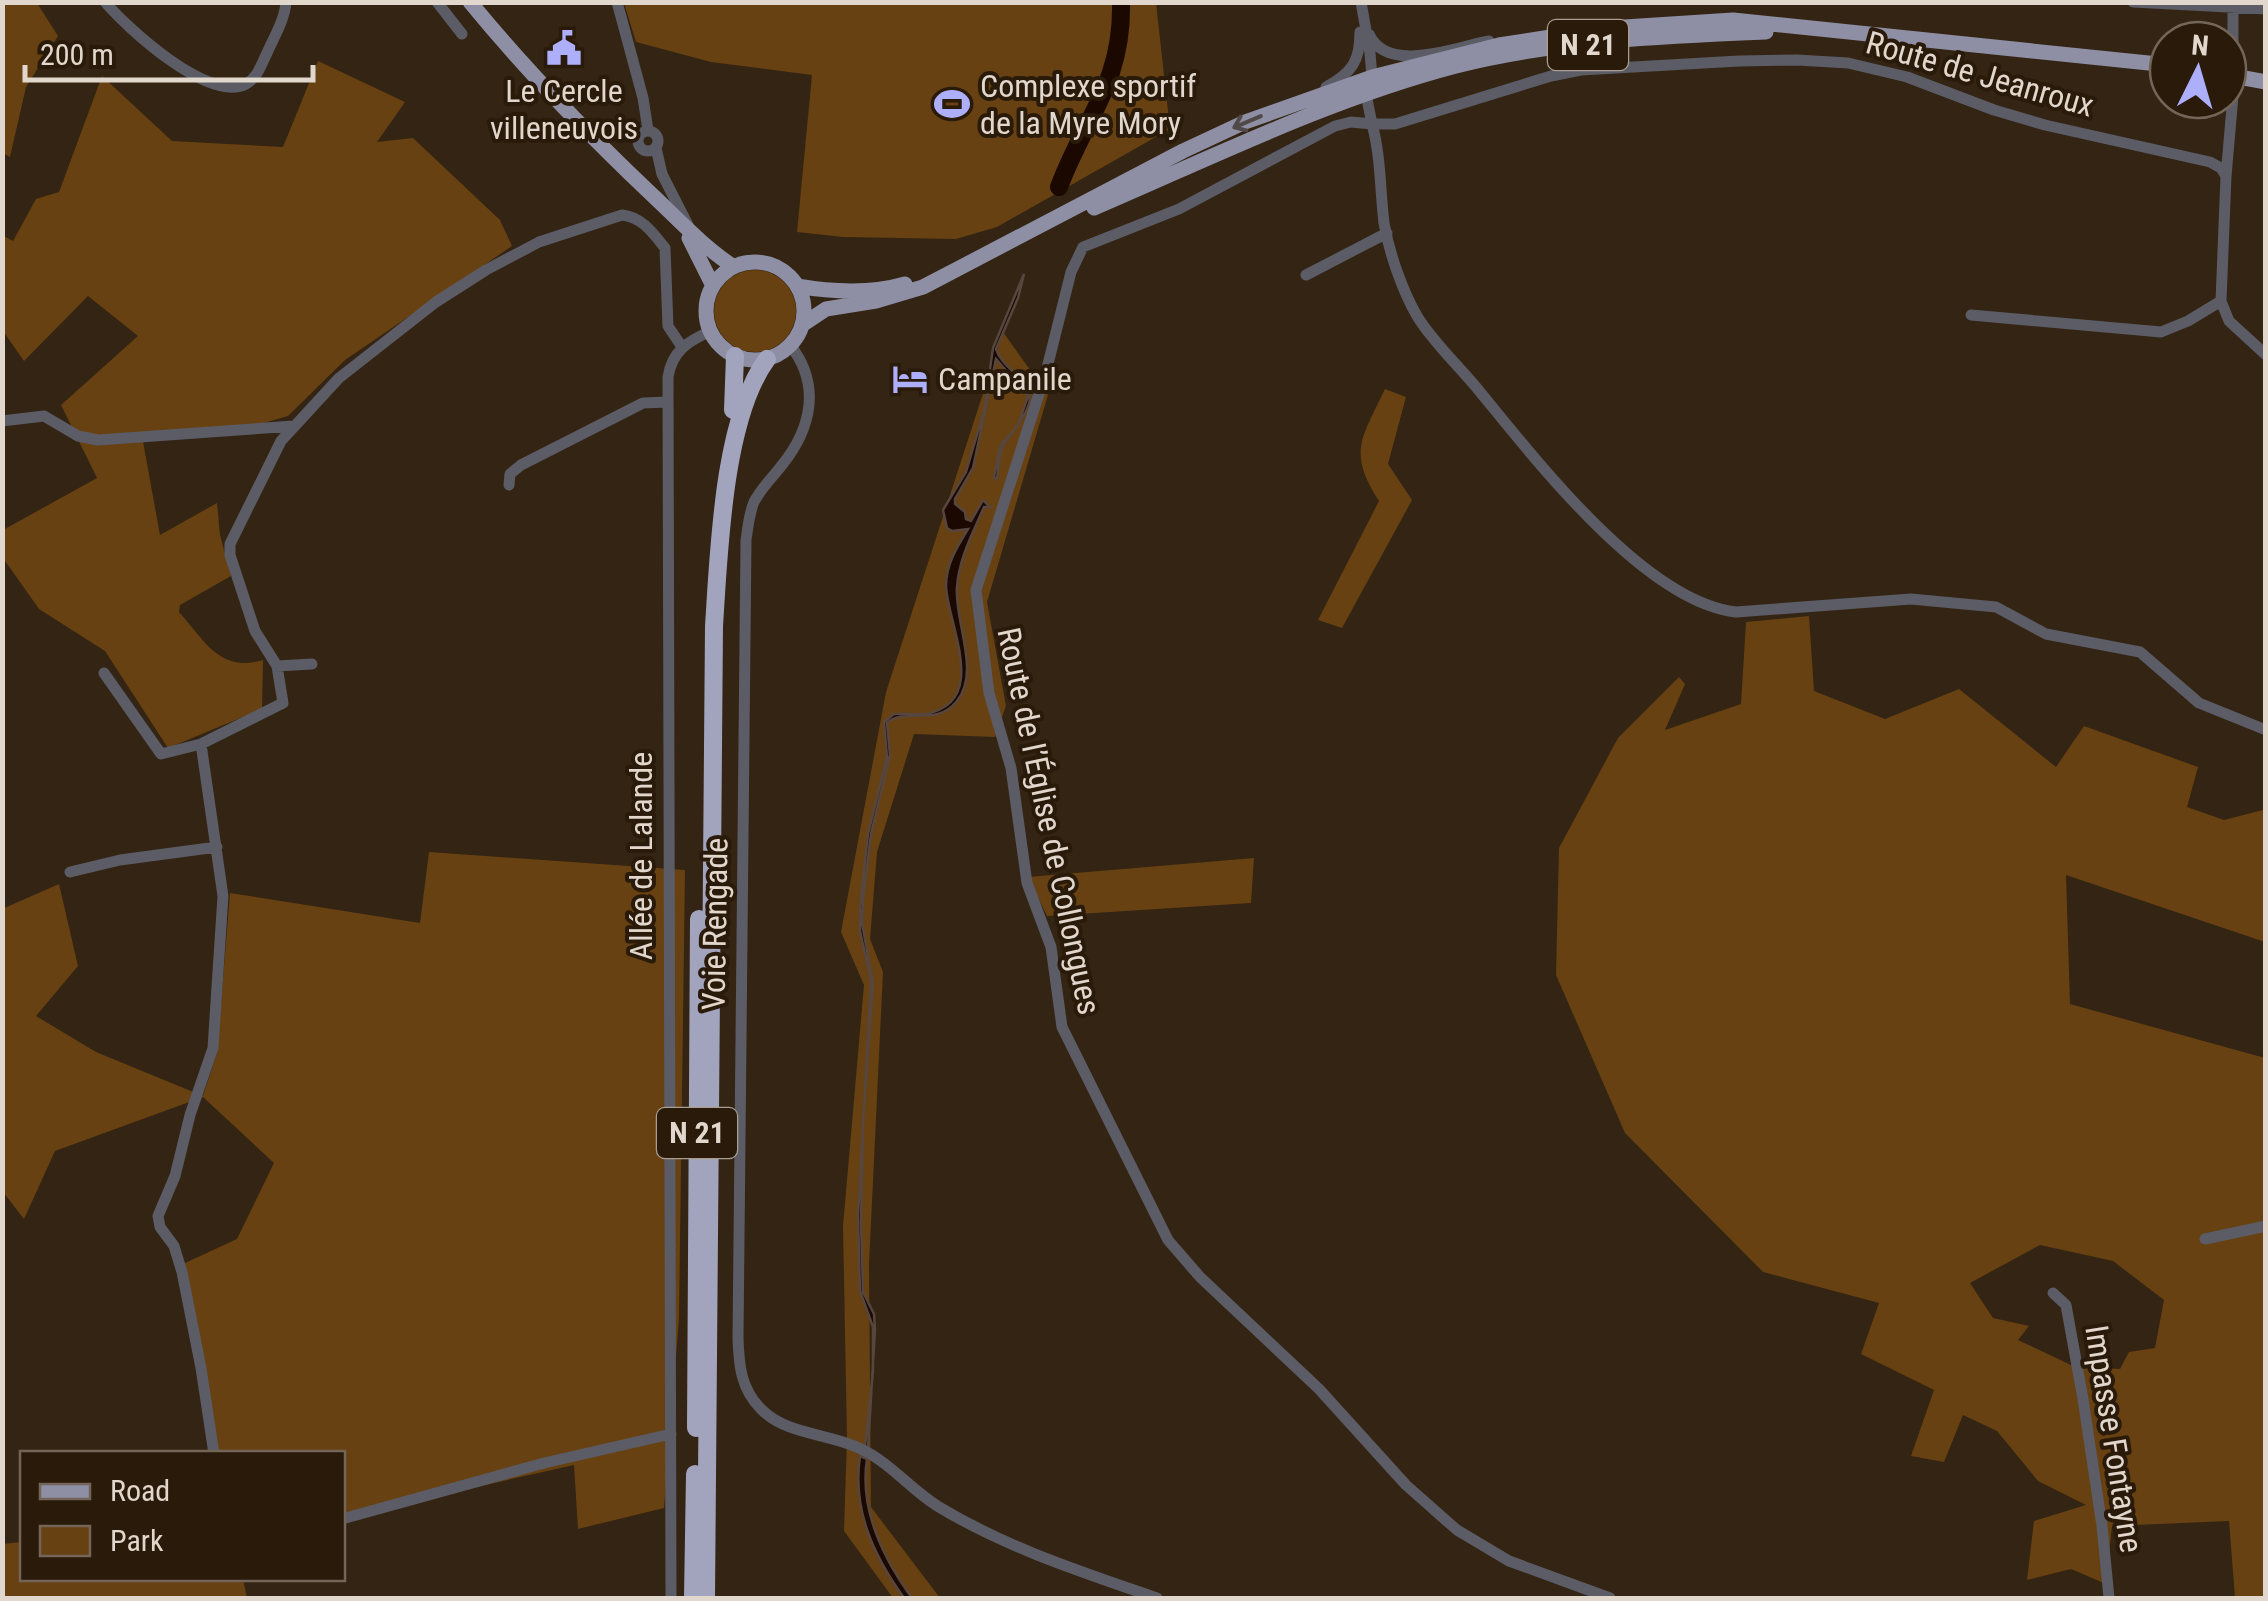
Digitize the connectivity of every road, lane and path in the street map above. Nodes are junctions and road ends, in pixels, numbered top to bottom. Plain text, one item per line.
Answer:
1 (105, 2) edge
2 (286, 2) edge
3 (437, 2) edge
4 (470, 2) edge
5 (617, 2) edge
6 (1360, 2) edge
7 (2132, 2) edge
8 (2233, 6) junction
9 (2266, 8) edge
10 (2233, 20) edge
11 (1816, 31) junction
12 (462, 34) dead end
13 (1562, 34) junction
14 (2148, 63) edge
15 (1372, 77) junction
16 (1366, 94) junction
17 (1302, 101) junction
18 (2231, 120) edge
19 (1372, 124) junction
20 (2226, 176) junction
21 (673, 214) junction
22 (692, 233) junction
23 (1387, 234) junction
24 (1012, 242) junction
25 (1083, 247) joint
26 (734, 267) junction
27 (957, 270) junction
28 (1306, 275) dead end
29 (713, 286) junction
30 (797, 286) junction
31 (2221, 302) junction
32 (1972, 315) dead end
33 (802, 325) junction
34 (710, 332) junction
35 (790, 346) junction
36 (682, 347) junction
37 (2266, 355) edge
38 (735, 356) junction
39 (766, 359) junction
40 (668, 402) junction
41 (2, 420) edge
42 (294, 426) junction
43 (510, 485) dead end
44 (312, 664) dead end
45 (278, 666) junction
46 (104, 673) dead end
47 (2266, 730) edge
48 (201, 744) junction
49 (218, 846) junction
50 (70, 872) dead end
51 (2266, 1226) edge
52 (2205, 1239) dead end
53 (2053, 1293) dead end
54 (670, 1434) junction
55 (214, 1451) edge
56 (345, 1518) edge
57 (671, 1598) edge
58 (693, 1598) edge
59 (706, 1598) edge
60 (1158, 1598) edge
61 (1610, 1598) edge
62 (2108, 1598) edge

1 - 2 street
3 - 12 street
4 - 21 main road
5 - 22 street
6 - 13 street
6 - 15 street
6 - 17 street
7 - 8 street
8 - 9 street
8 - 10 street
11 - 13 main road, N 21
11 - 14 main road, N 21
11 - 16 main road, N 21
13 - 15 main road, N 21
15 - 16 street
15 - 17 main road, N 21
16 - 19 street
16 - 24 main road, N 21
17 -> 24 main road, N 21
18 - 20 street
19 - 20 street, Route de Jeanroux
19 - 23 street
19 - 25 street, Route de Jeanroux
20 - 31 street
21 - 22 main road
21 - 29 main road
22 - 26 main road
23 - 28 street
23 - 47 street
24 - 27 main road, N 21
25 - 61 street, Route de l’Église de Collongues
26 - 29 main road
26 - 30 main road
27 - 30 main road, N 21
27 - 33 main road, N 21
29 - 34 main road
30 - 33 main road
31 - 32 street
31 - 37 street
33 - 35 main road
34 - 36 street
34 - 38 main road
35 - 39 main road
35 - 60 street, Voie Rengade
36 - 40 street, Allée de Lalande
36 - 42 street
38 - 39 main road
38 - 58 highway, N 21
39 - 59 highway, N 21
40 - 43 street
40 - 54 street, Allée de Lalande
41 - 42 street
42 - 45 street
44 - 45 street
45 - 48 street
46 - 48 street
48 - 49 street
49 - 50 street
49 - 55 street
51 - 52 street
53 - 62 street, Impasse Fontayne
54 - 56 street
54 - 57 street, Allée de Lalande

